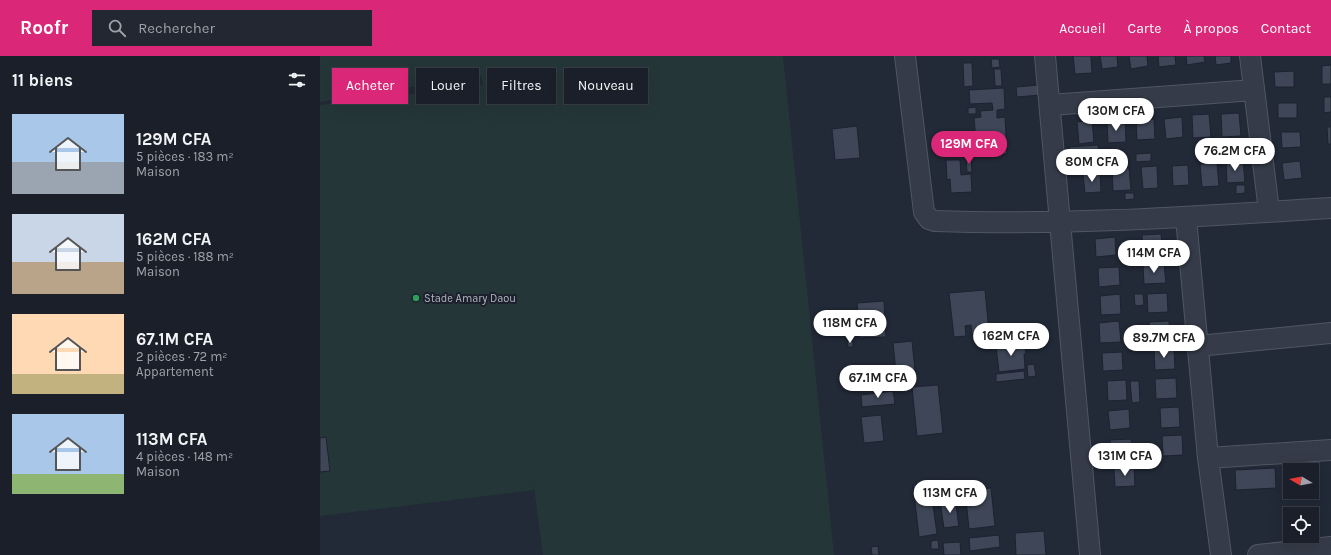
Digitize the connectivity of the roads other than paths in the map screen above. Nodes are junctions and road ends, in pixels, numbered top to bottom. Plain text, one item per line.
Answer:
1 (905, 56) edge
2 (1045, 56) edge
3 (1250, 56) edge
4 (1254, 90) junction
5 (1050, 105) junction
6 (1331, 208) edge
7 (1269, 212) junction
8 (1186, 218) junction
9 (1060, 223) junction
10 (1331, 333) edge
11 (1198, 346) junction
12 (1331, 450) edge
13 (1208, 458) junction
14 (1331, 547) edge
15 (1090, 555) edge
16 (1221, 555) edge
17 (1258, 555) edge

1 - 9 street
2 - 5 street
3 - 4 street
4 - 5 street
4 - 7 street
5 - 9 street
6 - 7 street
7 - 8 street
8 - 9 street
8 - 11 street
9 - 15 street
10 - 11 street
11 - 13 street
12 - 13 street
13 - 16 street
14 - 17 street

